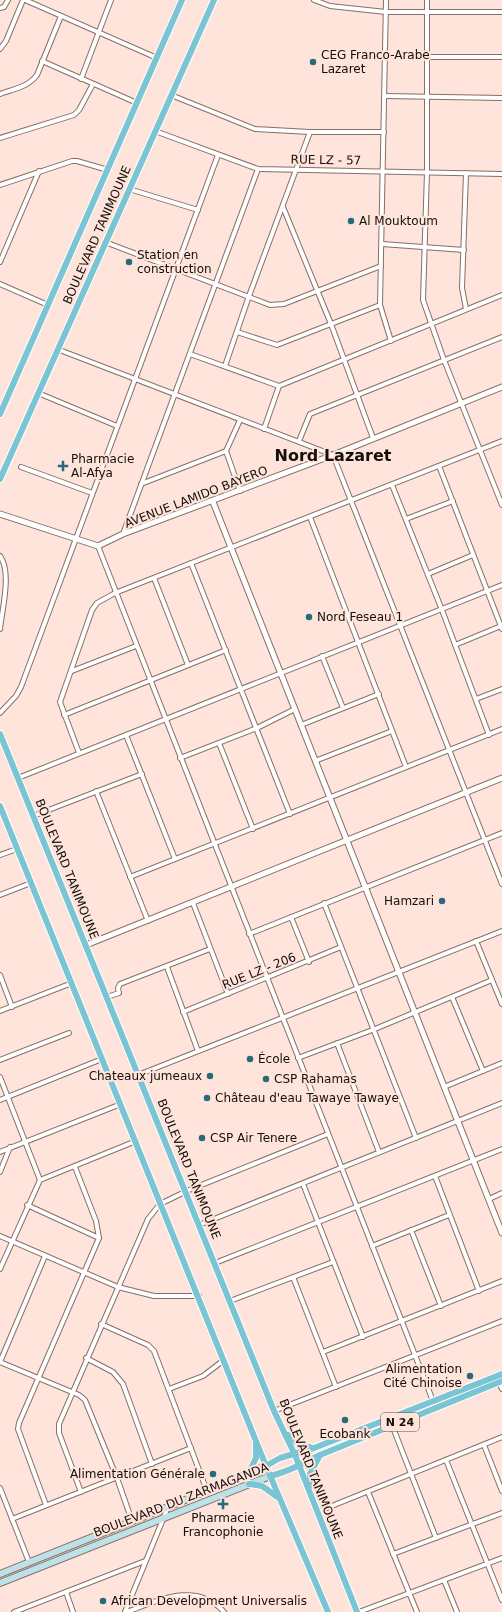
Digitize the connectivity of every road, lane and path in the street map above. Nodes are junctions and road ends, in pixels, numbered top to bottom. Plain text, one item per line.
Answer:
1 (8, 0) edge
2 (24, 0) edge
3 (111, 0) edge
4 (182, 0) edge
5 (214, 0) edge
6 (314, 0) edge
7 (386, 0) edge
8 (427, 0) edge
9 (0, 8) edge
10 (386, 12) junction
11 (427, 12) junction
12 (502, 12) edge
13 (61, 16) junction
14 (100, 33) junction
15 (0, 50) edge
16 (427, 57) junction
17 (502, 57) edge
18 (156, 58) junction
19 (42, 61) junction
20 (81, 79) junction
21 (93, 84) junction
22 (0, 94) edge
23 (171, 95) junction
24 (385, 96) junction
25 (427, 97) junction
26 (502, 98) edge
27 (137, 103) junction
28 (155, 131) junction
29 (310, 132) junction
30 (384, 132) junction
31 (0, 138) edge
32 (218, 154) junction
33 (258, 168) junction
34 (297, 169) junction
35 (109, 170) junction
36 (39, 171) junction
37 (383, 171) junction
38 (427, 172) junction
39 (466, 173) junction
40 (502, 174) edge
41 (0, 185) edge
42 (129, 189) junction
43 (283, 207) junction
44 (198, 210) junction
45 (105, 242) junction
46 (382, 244) junction
47 (424, 247) junction
48 (464, 250) junction
49 (0, 262) edge
50 (380, 266) junction
51 (176, 269) junction
52 (215, 283) junction
53 (0, 284) edge
54 (317, 290) junction
55 (502, 295) edge
56 (248, 296) junction
57 (380, 304) junction
58 (48, 305) junction
59 (466, 309) junction
60 (331, 324) junction
61 (430, 324) junction
62 (237, 332) junction
63 (502, 337) edge
64 (391, 341) junction
65 (57, 349) junction
66 (190, 354) junction
67 (344, 360) junction
68 (444, 360) junction
69 (225, 366) junction
70 (134, 380) junction
71 (279, 386) junction
72 (502, 387) edge
73 (38, 393) junction
74 (357, 394) junction
75 (174, 396) junction
76 (461, 404) junction
77 (0, 414) edge
78 (240, 420) junction
79 (117, 426) junction
80 (264, 429) junction
81 (373, 438) junction
82 (299, 441) junction
83 (502, 441) edge
84 (481, 450) junction
85 (226, 451) junction
86 (333, 455) junction
87 (439, 466) junction
88 (21, 467) dead end
89 (0, 479) edge
90 (141, 484) junction
91 (392, 485) junction
92 (240, 491) junction
93 (92, 493) junction
94 (351, 500) junction
95 (453, 501) junction
96 (213, 502) junction
97 (502, 505) edge
98 (0, 514) edge
99 (310, 517) junction
100 (406, 519) junction
101 (123, 534) junction
102 (76, 540) junction
103 (98, 546) junction
104 (231, 548) junction
105 (473, 555) junction
106 (0, 556) edge
107 (191, 563) junction
108 (428, 574) junction
109 (154, 578) junction
110 (502, 585) edge
111 (488, 590) junction
112 (115, 593) junction
113 (442, 610) junction
114 (400, 626) junction
115 (501, 628) edge
116 (0, 629) edge
117 (358, 642) junction
118 (455, 645) junction
119 (136, 646) junction
120 (226, 650) junction
121 (322, 656) junction
122 (188, 665) junction
123 (72, 671) junction
124 (280, 673) junction
125 (150, 681) junction
126 (241, 689) junction
127 (502, 689) edge
128 (379, 694) junction
129 (476, 699) junction
130 (343, 708) junction
131 (295, 709) junction
132 (0, 713) edge
133 (64, 715) junction
134 (165, 720) junction
135 (301, 725) junction
136 (257, 728) junction
137 (502, 729) edge
138 (392, 731) junction
139 (0, 734) edge
140 (126, 735) junction
141 (489, 735) junction
142 (219, 744) junction
143 (449, 750) junction
144 (79, 753) junction
145 (180, 758) junction
146 (316, 761) junction
147 (406, 767) junction
148 (142, 774) junction
149 (18, 778) junction
150 (502, 778) edge
151 (96, 791) junction
152 (466, 792) junction
153 (330, 798) junction
154 (0, 806) edge
155 (290, 814) junction
156 (33, 816) junction
157 (253, 828) junction
158 (502, 833) edge
159 (485, 840) junction
160 (347, 841) junction
161 (214, 844) junction
162 (18, 849) junction
163 (0, 855) edge
164 (175, 859) junction
165 (130, 877) junction
166 (31, 883) junction
167 (502, 884) edge
168 (365, 887) junction
169 (231, 888) junction
170 (0, 895) edge
171 (193, 903) junction
172 (324, 903) junction
173 (291, 917) junction
174 (148, 921) junction
175 (502, 931) edge
176 (249, 934) junction
177 (476, 941) junction
178 (86, 945) junction
179 (341, 947) junction
180 (210, 949) junction
181 (309, 962) junction
182 (166, 967) junction
183 (399, 972) junction
184 (0, 975) edge
185 (267, 979) junction
186 (492, 980) junction
187 (72, 983) junction
188 (357, 988) junction
189 (228, 994) junction
190 (107, 997) junction
191 (452, 997) junction
192 (502, 1004) edge
193 (12, 1007) junction
194 (0, 1011) edge
195 (414, 1011) junction
196 (183, 1012) junction
197 (282, 1018) junction
198 (374, 1029) junction
199 (69, 1033) dead end
200 (337, 1043) junction
201 (198, 1051) junction
202 (102, 1058) junction
203 (298, 1058) junction
204 (0, 1060) edge
205 (502, 1064) edge
206 (482, 1071) junction
207 (138, 1075) junction
208 (0, 1077) edge
209 (444, 1087) junction
210 (8, 1097) junction
211 (0, 1100) edge
212 (121, 1104) junction
213 (502, 1104) edge
214 (458, 1121) junction
215 (328, 1134) junction
216 (416, 1138) junction
217 (136, 1141) junction
218 (25, 1142) junction
219 (10, 1148) junction
220 (502, 1149) edge
221 (0, 1152) edge
222 (379, 1152) junction
223 (473, 1161) junction
224 (74, 1167) junction
225 (341, 1168) junction
226 (0, 1172) edge
227 (435, 1176) junction
228 (40, 1180) junction
229 (303, 1184) junction
230 (185, 1191) junction
231 (502, 1194) edge
232 (489, 1199) junction
233 (161, 1203) junction
234 (28, 1205) junction
235 (356, 1208) junction
236 (449, 1215) junction
237 (317, 1222) junction
238 (199, 1225) junction
239 (411, 1230) junction
240 (502, 1233) edge
241 (0, 1236) edge
242 (99, 1238) junction
243 (12, 1241) junction
244 (372, 1246) junction
245 (45, 1256) junction
246 (333, 1262) junction
247 (215, 1263) junction
248 (0, 1269) edge
249 (84, 1272) junction
250 (293, 1276) junction
251 (502, 1281) edge
252 (118, 1286) junction
253 (479, 1291) junction
254 (199, 1296) junction
255 (230, 1300) junction
256 (441, 1306) junction
257 (402, 1321) junction
258 (502, 1321) edge
259 (102, 1324) junction
260 (363, 1337) junction
261 (323, 1352) junction
262 (415, 1356) junction
263 (86, 1358) junction
264 (225, 1360) junction
265 (499, 1375) edge
266 (37, 1378) junction
267 (501, 1382) edge
268 (470, 1386) junction
269 (336, 1387) junction
270 (169, 1389) junction
271 (502, 1390) edge
272 (72, 1392) junction
273 (473, 1393) junction
274 (433, 1401) junction
275 (274, 1411) junction
276 (392, 1425) junction
277 (284, 1431) junction
278 (256, 1438) junction
279 (502, 1438) edge
280 (484, 1445) junction
281 (191, 1448) junction
282 (314, 1448) junction
283 (295, 1454) junction
284 (320, 1455) junction
285 (446, 1460) junction
286 (152, 1464) junction
287 (299, 1464) junction
288 (266, 1466) junction
289 (248, 1474) junction
290 (412, 1474) junction
291 (270, 1476) junction
292 (117, 1478) junction
293 (249, 1484) junction
294 (0, 1488) edge
295 (309, 1490) junction
296 (207, 1491) junction
297 (81, 1492) junction
298 (368, 1492) junction
299 (502, 1492) edge
300 (280, 1498) junction
301 (46, 1505) junction
302 (168, 1507) junction
303 (317, 1512) junction
304 (502, 1513) edge
305 (165, 1517) junction
306 (12, 1519) junction
307 (132, 1521) junction
308 (471, 1525) junction
309 (436, 1538) junction
310 (393, 1554) junction
311 (502, 1558) edge
312 (145, 1561) junction
313 (29, 1562) junction
314 (487, 1564) junction
315 (0, 1574) edge
316 (444, 1580) junction
317 (0, 1583) edge
318 (66, 1592) junction
319 (409, 1593) junction
320 (502, 1600) edge
321 (14, 1612) edge
322 (74, 1612) edge
323 (126, 1612) edge
324 (224, 1612) edge
325 (328, 1612) edge
326 (358, 1612) edge
327 (416, 1612) edge
328 (457, 1612) edge

1 - 9 street
2 - 13 street
2 - 15 street
3 - 14 street
4 - 18 main road, BOULEVARD TANIMOUNE
5 - 23 main road, BOULEVARD TANIMOUNE
6 - 10 street
7 - 10 street
8 - 11 street
10 - 11 street
10 - 24 street
11 - 12 street
11 - 16 street
13 - 14 street
13 - 19 street
14 - 18 street
14 - 20 street
16 - 17 street
16 - 25 street
18 - 27 main road, BOULEVARD TANIMOUNE
19 - 20 street
19 - 22 street
20 - 21 street
21 - 27 street
21 - 31 street
23 - 28 main road, BOULEVARD TANIMOUNE
23 - 29 street
24 - 25 street
24 - 30 street
25 - 26 street
25 - 38 street
27 - 35 main road, BOULEVARD TANIMOUNE
28 - 32 street, RUE LZ - 57
28 - 42 main road, BOULEVARD TANIMOUNE
29 - 30 street
29 - 34 street
30 - 37 street
32 - 33 street, RUE LZ - 57
32 - 44 street
33 - 34 street, RUE LZ - 57
33 - 52 street
34 - 37 street, RUE LZ - 57
34 - 43 street
35 - 36 street
35 - 58 main road, BOULEVARD TANIMOUNE
36 - 41 street
36 - 49 street
37 - 38 street, RUE LZ - 57
37 - 46 street
38 - 39 street, RUE LZ - 57
38 - 47 street
39 - 40 street, RUE LZ - 57
39 - 48 street
42 - 44 street
42 - 45 main road, BOULEVARD TANIMOUNE
43 - 54 street
43 - 56 street
44 - 51 street
45 - 51 street
45 - 65 main road, BOULEVARD TANIMOUNE
46 - 47 street
46 - 50 street
47 - 48 street
47 - 61 street
48 - 59 street
50 - 54 street
50 - 57 street
51 - 52 street
51 - 70 street
52 - 56 street
52 - 66 street
53 - 58 street
54 - 56 street
54 - 60 street
55 - 59 street
56 - 62 street
57 - 60 street
57 - 64 street
58 - 77 main road, BOULEVARD TANIMOUNE
59 - 61 street
60 - 62 street
60 - 67 street
61 - 64 street
61 - 68 street
62 - 69 street
63 - 68 street
64 - 67 street
65 - 70 street
65 - 73 main road, BOULEVARD TANIMOUNE
66 - 69 street
66 - 75 street
67 - 71 street
67 - 74 street
68 - 74 street
68 - 76 street
69 - 71 street
70 - 75 street
70 - 79 street
71 - 80 street
72 - 76 street, AVENUE LAMIDO BAYERO
73 - 79 street
73 - 89 main road, BOULEVARD TANIMOUNE
74 - 81 street
74 - 82 street
75 - 78 street
75 - 90 street
76 - 81 street, AVENUE LAMIDO BAYERO
76 - 84 street
78 - 80 street
78 - 85 street
79 - 93 street
80 - 82 street
81 - 86 street, AVENUE LAMIDO BAYERO
82 - 86 street
83 - 84 street
84 - 87 street
84 - 97 street
85 - 90 street
85 - 92 street
86 - 92 street, AVENUE LAMIDO BAYERO
86 - 94 street
87 - 91 street
87 - 95 street
88 - 93 street
90 - 101 street
91 - 94 street
91 - 100 street
92 - 96 street, AVENUE LAMIDO BAYERO
93 - 102 street
94 - 99 street
94 - 114 street
95 - 100 street
95 - 105 street
96 - 101 street, AVENUE LAMIDO BAYERO
96 - 104 street
98 - 102 street
99 - 104 street
99 - 117 street
100 - 108 street
101 - 103 street, AVENUE LAMIDO BAYERO
102 - 103 street
102 - 132 street
103 - 112 street
104 - 107 street
104 - 124 street
105 - 108 street
105 - 111 street
106 - 116 street
107 - 109 street
107 - 120 street
108 - 113 street
109 - 112 street
109 - 122 street
110 - 111 street
111 - 113 street
111 - 115 street
112 - 119 street
112 - 123 street
113 - 114 street
113 - 118 street
114 - 117 street
114 - 143 street
115 - 118 street
117 - 121 street
117 - 128 street
118 - 129 street
119 - 123 street
119 - 125 street
120 - 122 street
120 - 126 street
121 - 124 street
121 - 130 street
122 - 125 street
123 - 133 street
124 - 126 street
124 - 131 street
125 - 133 street
125 - 134 street
126 - 134 street
126 - 136 street
127 - 129 street
128 - 130 street
128 - 138 street
129 - 141 street
130 - 135 street
131 - 135 street
131 - 136 street
133 - 144 street
134 - 140 street
134 - 145 street
135 - 146 street
136 - 142 street
136 - 155 street
137 - 141 street
138 - 146 street
138 - 147 street
139 - 149 main road, BOULEVARD TANIMOUNE
140 - 144 street
140 - 148 street
141 - 143 street
142 - 145 street
142 - 157 street
143 - 147 street
143 - 152 street
144 - 149 street
145 - 161 street
146 - 153 street
147 - 153 street
148 - 151 street
148 - 164 street
149 - 156 main road, BOULEVARD TANIMOUNE
150 - 152 street
151 - 156 street
151 - 165 street
152 - 159 street
152 - 160 street
153 - 155 street
153 - 160 street
154 - 162 main road
155 - 157 street
156 - 178 main road, BOULEVARD TANIMOUNE
157 - 161 street
158 - 159 street
159 - 167 street
159 - 168 street
160 - 168 street
160 - 169 street
161 - 164 street
161 - 169 street
162 - 163 street
162 - 166 main road
164 - 165 street
165 - 174 street
166 - 170 street
166 - 187 main road
168 - 172 street
168 - 183 street
169 - 171 street
169 - 176 street
171 - 174 street
171 - 180 street
172 - 173 street
172 - 179 street
173 - 176 street
173 - 181 street
174 - 178 street
175 - 177 street
176 - 185 street
177 - 183 street
177 - 186 street
178 - 190 main road, BOULEVARD TANIMOUNE
179 - 181 street, RUE LZ - 206
179 - 188 street
180 - 182 street
180 - 189 street
181 - 185 street, RUE LZ - 206
182 - 190 street
182 - 196 street
183 - 188 street
183 - 195 street
184 - 193 street
185 - 189 street, RUE LZ - 206
185 - 197 street
186 - 191 street
186 - 192 street
187 - 193 street
187 - 202 main road
188 - 197 street
188 - 198 street
189 - 196 street, RUE LZ - 206
190 - 207 main road, BOULEVARD TANIMOUNE
191 - 195 street
191 - 206 street
193 - 194 street
195 - 198 street
195 - 209 street
196 - 201 street
197 - 201 street
197 - 203 street
198 - 200 street
198 - 216 street
199 - 204 street
200 - 203 street
200 - 222 street
201 - 207 street
202 - 210 street
202 - 212 main road
203 - 215 street
205 - 206 street
206 - 209 street
207 - 230 main road, BOULEVARD TANIMOUNE
208 - 210 street
209 - 214 street
210 - 211 street
210 - 218 street
212 - 217 main road
212 - 218 street
213 - 214 street
214 - 216 street
214 - 223 street
215 - 225 street
215 - 230 street
216 - 222 street
217 - 224 street
217 - 233 main road
218 - 219 street
218 - 228 street
219 - 221 street
219 - 226 street
220 - 223 street
222 - 225 street
223 - 227 street
223 - 232 street
224 - 228 street
224 - 242 street
225 - 229 street
225 - 235 street
227 - 235 street
227 - 236 street
228 - 234 street
229 - 237 street
229 - 238 street
230 - 233 street
230 - 238 main road, BOULEVARD TANIMOUNE
231 - 232 street
232 - 240 street
233 - 252 street
233 - 254 main road
234 - 242 street
234 - 243 street
235 - 237 street
235 - 244 street
236 - 239 street
236 - 253 street
237 - 246 street
237 - 247 street
238 - 247 main road, BOULEVARD TANIMOUNE
239 - 244 street
239 - 256 street
241 - 243 street
242 - 249 street
243 - 245 street
243 - 248 street
244 - 257 street
245 - 249 street
245 - 266 street
246 - 250 street
246 - 260 street
247 - 255 main road, BOULEVARD TANIMOUNE
249 - 252 street
249 - 266 street
250 - 255 street
250 - 261 street
251 - 253 street
252 - 254 street
252 - 259 street
253 - 256 street
254 - 264 main road
255 - 275 main road, BOULEVARD TANIMOUNE
256 - 257 street
257 - 260 street
257 - 262 street
258 - 262 street
259 - 263 street
259 - 270 street
260 - 261 street
261 - 269 street
262 - 269 street
262 - 274 street
263 - 272 street
263 - 286 street
264 - 270 street
264 - 278 main road
265 - 267 street
265 - 268 main road, BOULEVARD DU ZARMAGANDA / N 24
266 - 272 street
266 - 301 street
267 - 271 street
267 - 273 main road, BOULEVARD DU ZARMAGANDA / N 24
268 - 273 main road
268 - 274 main road, BOULEVARD DU ZARMAGANDA / N 24
269 - 275 street
270 - 281 street
272 - 292 street
272 - 297 street
273 - 276 main road, BOULEVARD DU ZARMAGANDA / N 24
274 - 282 main road, BOULEVARD DU ZARMAGANDA / N 24
275 - 277 main road, BOULEVARD TANIMOUNE
276 - 284 main road, BOULEVARD DU ZARMAGANDA / N 24
276 - 290 street
277 - 282 main road
277 - 283 main road, BOULEVARD TANIMOUNE
278 - 288 main road
278 - 289 main road
279 - 280 street
280 - 285 street
280 - 299 street
281 - 286 street
281 - 296 street
282 - 283 main road, BOULEVARD DU ZARMAGANDA / N 24
283 - 287 main road, BOULEVARD TANIMOUNE
283 - 288 main road, BOULEVARD DU ZARMAGANDA / N 24
284 - 287 main road, BOULEVARD DU ZARMAGANDA / N 24
284 - 295 main road
285 - 290 street
285 - 308 street
286 - 292 street
287 - 291 main road, BOULEVARD DU ZARMAGANDA / N 24
287 - 295 main road, BOULEVARD TANIMOUNE
288 - 289 main road, BOULEVARD DU ZARMAGANDA / N 24
288 - 291 main road
289 - 296 main road, BOULEVARD DU ZARMAGANDA / N 24
290 - 298 street
290 - 309 street
291 - 293 main road, BOULEVARD DU ZARMAGANDA / N 24
291 - 300 main road
292 - 297 street
292 - 307 street
293 - 300 main road
293 - 305 main road, BOULEVARD DU ZARMAGANDA / N 24
294 - 306 street
295 - 303 main road, BOULEVARD TANIMOUNE
296 - 302 main road, BOULEVARD DU ZARMAGANDA / N 24
297 - 301 street
298 - 303 street
298 - 310 street
300 - 325 main road
301 - 306 street
302 - 305 street
302 - 307 main road, BOULEVARD DU ZARMAGANDA / N 24
303 - 326 main road, BOULEVARD TANIMOUNE
304 - 308 street
305 - 312 street
305 - 317 main road, BOULEVARD DU ZARMAGANDA / N 24
306 - 313 street
307 - 313 main road, BOULEVARD DU ZARMAGANDA / N 24
308 - 309 street
308 - 314 street
309 - 310 street
310 - 319 street
311 - 314 street
312 - 318 street
312 - 323 street
313 - 315 main road, BOULEVARD DU ZARMAGANDA / N 24
314 - 316 street
314 - 320 street
316 - 319 street
316 - 328 street
318 - 321 street
318 - 322 street
319 - 326 street
319 - 327 street
323 - 324 street

